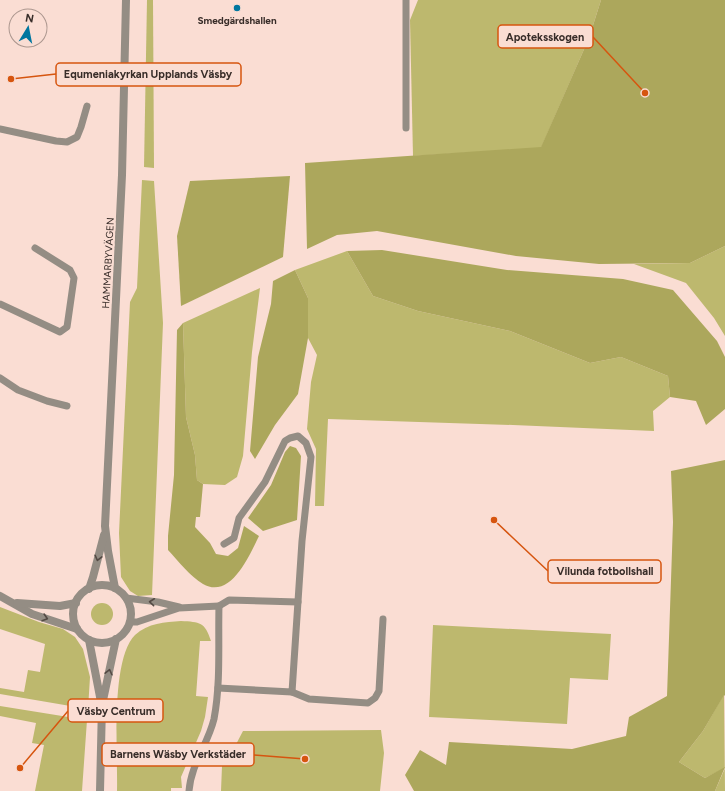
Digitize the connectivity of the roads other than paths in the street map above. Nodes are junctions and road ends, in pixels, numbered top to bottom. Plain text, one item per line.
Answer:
1 (126, 0) edge
2 (406, 0) edge
3 (87, 106) dead end
4 (406, 128) dead end
5 (0, 129) edge
6 (35, 248) dead end
7 (0, 304) edge
8 (0, 378) edge
9 (67, 406) dead end
10 (105, 526) junction
11 (224, 544) dead end
12 (115, 588) junction
13 (89, 589) junction
14 (0, 596) edge
15 (126, 598) junction
16 (298, 602) junction
17 (14, 603) junction
18 (76, 603) junction
19 (219, 606) junction
20 (179, 608) junction
21 (383, 619) dead end
22 (130, 622) junction
23 (77, 629) junction
24 (116, 639) junction
25 (89, 640) junction
26 (218, 688) junction
27 (292, 692) junction
28 (102, 705) junction
29 (100, 791) edge
30 (190, 791) edge

1 - 10 street, HAMMARBYVÄGEN
2 - 4 lane
3 - 5 lane
6 - 7 lane
8 - 9 lane
10 - 12 street, HAMMARBYVÄGEN
10 -> 13 street, HAMMARBYVÄGEN
11 - 16 lane
12 - 13 street
12 - 15 street
13 - 18 street
14 - 17 street
20 -> 15 lane
15 - 22 street
16 - 19 lane
16 - 27 lane
17 - 18 street
17 -> 23 street
18 - 23 street
19 - 20 lane
19 - 26 lane
20 - 22 lane
21 - 27 lane
22 - 24 street
23 - 25 street
24 - 25 street
28 -> 24 street
25 - 28 street
26 - 27 lane
26 - 30 lane
28 - 29 street

